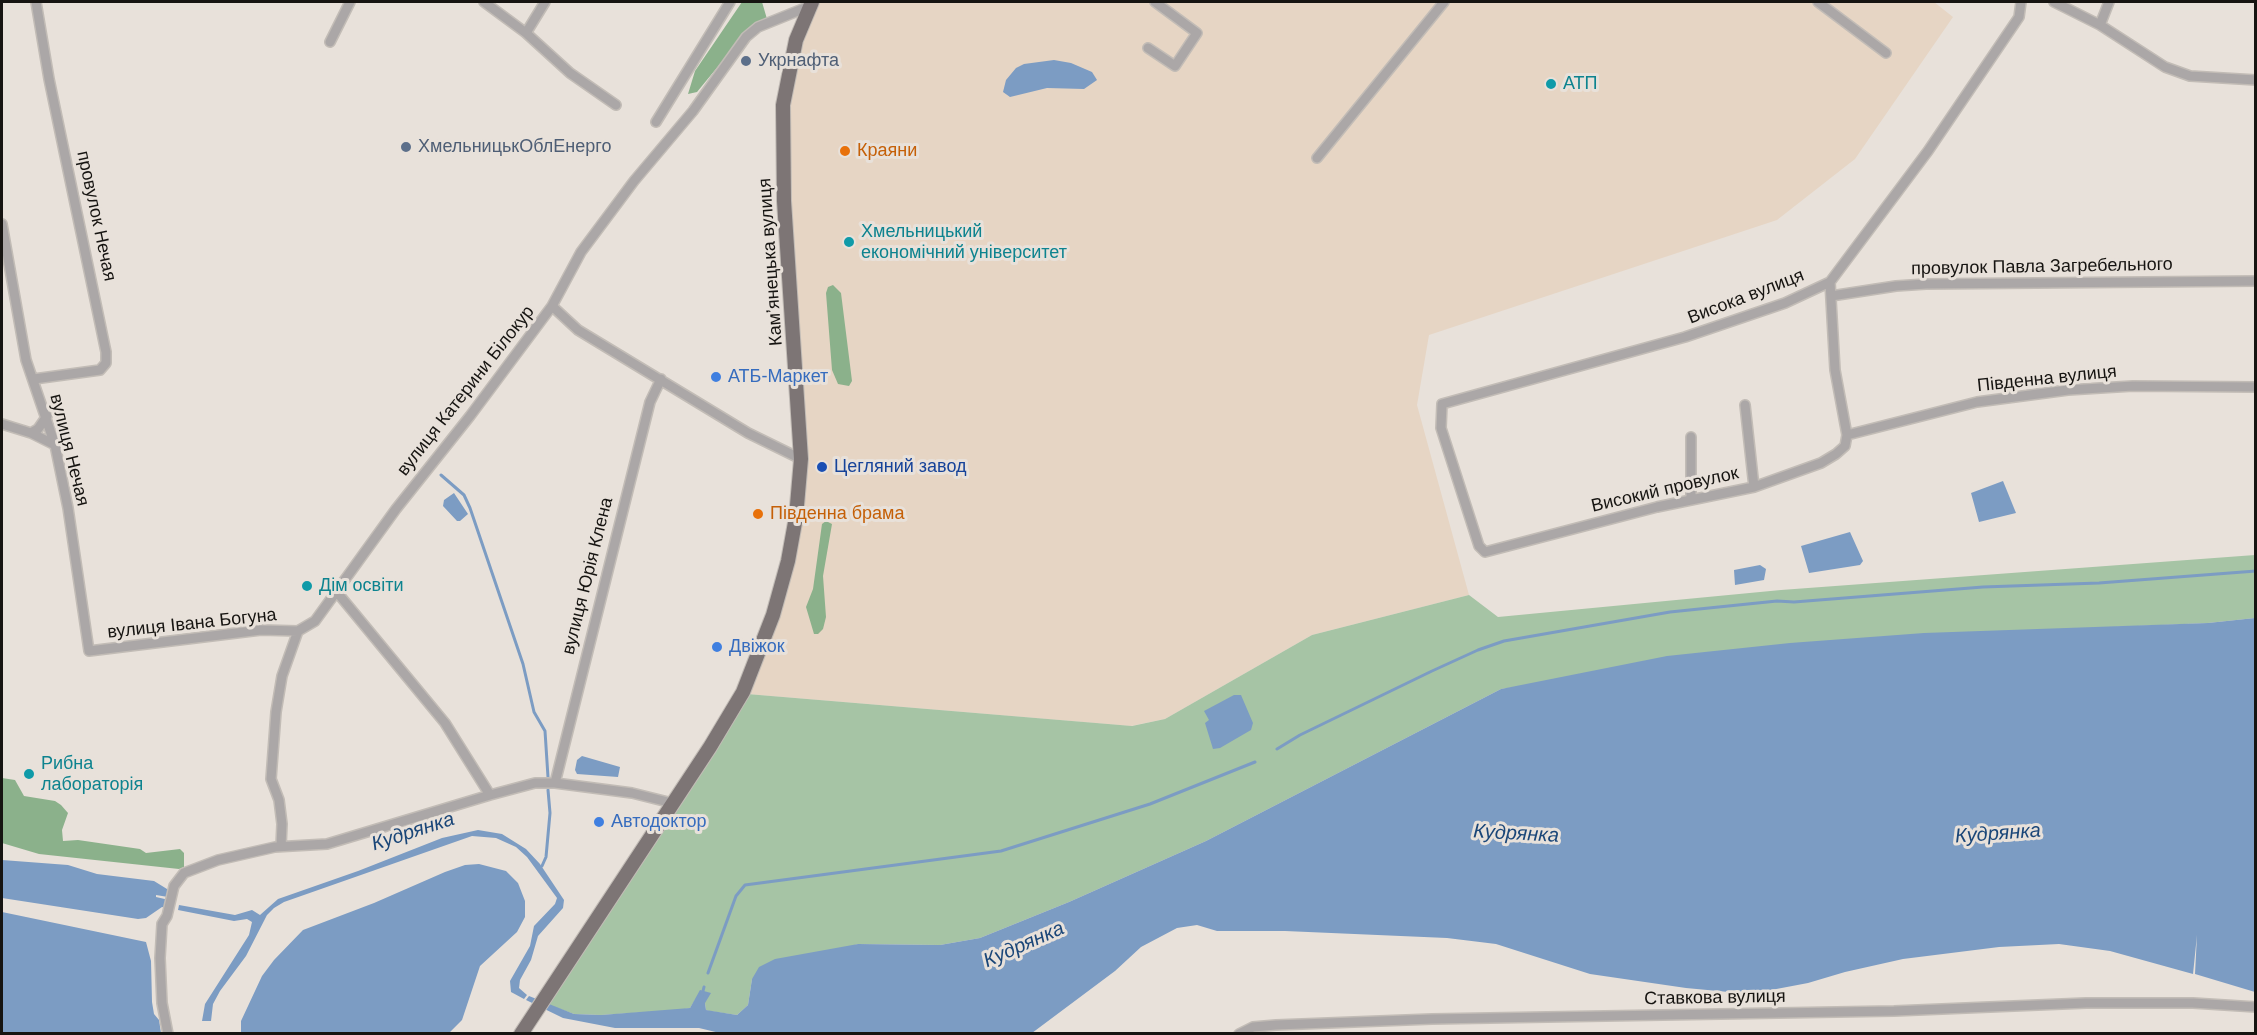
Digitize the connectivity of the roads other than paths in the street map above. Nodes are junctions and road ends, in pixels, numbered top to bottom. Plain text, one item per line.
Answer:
1 (36, 2) edge
2 (350, 2) edge
3 (484, 2) edge
4 (545, 2) edge
5 (729, 2) edge
6 (1155, 2) edge
7 (1444, 2) edge
8 (1818, 2) edge
9 (2021, 2) edge
10 (2054, 2) edge
11 (2109, 2) edge
12 (811, 4) edge
13 (2100, 25) junction
14 (526, 33) junction
15 (330, 42) dead end
16 (1148, 48) dead end
17 (1886, 53) dead end
18 (2256, 80) edge
19 (616, 105) dead end
20 (656, 122) dead end
21 (1317, 158) dead end
22 (2, 224) edge
23 (2256, 281) edge
24 (1830, 282) junction
25 (1831, 296) junction
26 (552, 306) junction
27 (661, 379) junction
28 (34, 380) junction
29 (2256, 387) edge
30 (1449, 402) joint
31 (1745, 405) dead end
32 (47, 416) junction
33 (2, 424) edge
34 (31, 433) junction
35 (1847, 435) junction
36 (1690, 437) dead end
37 (55, 445) junction
38 (801, 459) junction
39 (1754, 487) junction
40 (1691, 500) junction
41 (336, 591) junction
42 (298, 631) junction
43 (89, 651) joint
44 (555, 783) junction
45 (489, 795) junction
46 (672, 803) junction
47 (280, 846) junction
48 (2256, 1007) edge
49 (168, 1034) edge
50 (521, 1034) edge
51 (1239, 1034) edge

1 - 28 street, провулок Нечая
2 - 15 street
3 - 14 street
4 - 14 street
5 - 20 street
6 - 16 street
7 - 21 street
8 - 17 street
9 - 24 street, Висока вулиця
10 - 13 street
11 - 13 street
12 - 26 street, вулиця Катерини Білокур
12 - 38 main road, Камʼянецька вулиця
13 - 18 street
14 - 19 street
22 - 28 street, вулиця Нечая
23 - 25 street, провулок Павла Загребельного
24 - 25 street
24 - 30 street, Висока вулиця
25 - 35 street
26 - 27 street
26 - 41 street, вулиця Катерини Білокур
27 - 38 street
27 - 44 street, вулиця Юрія Клена
28 - 32 street, вулиця Нечая
29 - 35 street, Південна вулиця
30 - 40 street, Високий провулок
31 - 39 street
32 - 34 street
32 - 37 street, вулиця Нечая
33 - 34 street
34 - 37 street
35 - 39 street, Високий провулок
36 - 40 street
37 - 43 street, вулиця Нечая
38 - 46 main road, Камʼянецька вулиця
39 - 40 street, Високий провулок
41 - 42 street, вулиця Катерини Білокур
41 - 45 street
42 - 43 street, вулиця Івана Богуна
42 - 47 street
44 - 45 street
44 - 46 street
45 - 47 street
46 - 50 main road, Камʼянецька вулиця
47 - 49 street
48 - 51 street, Ставкова вулиця

